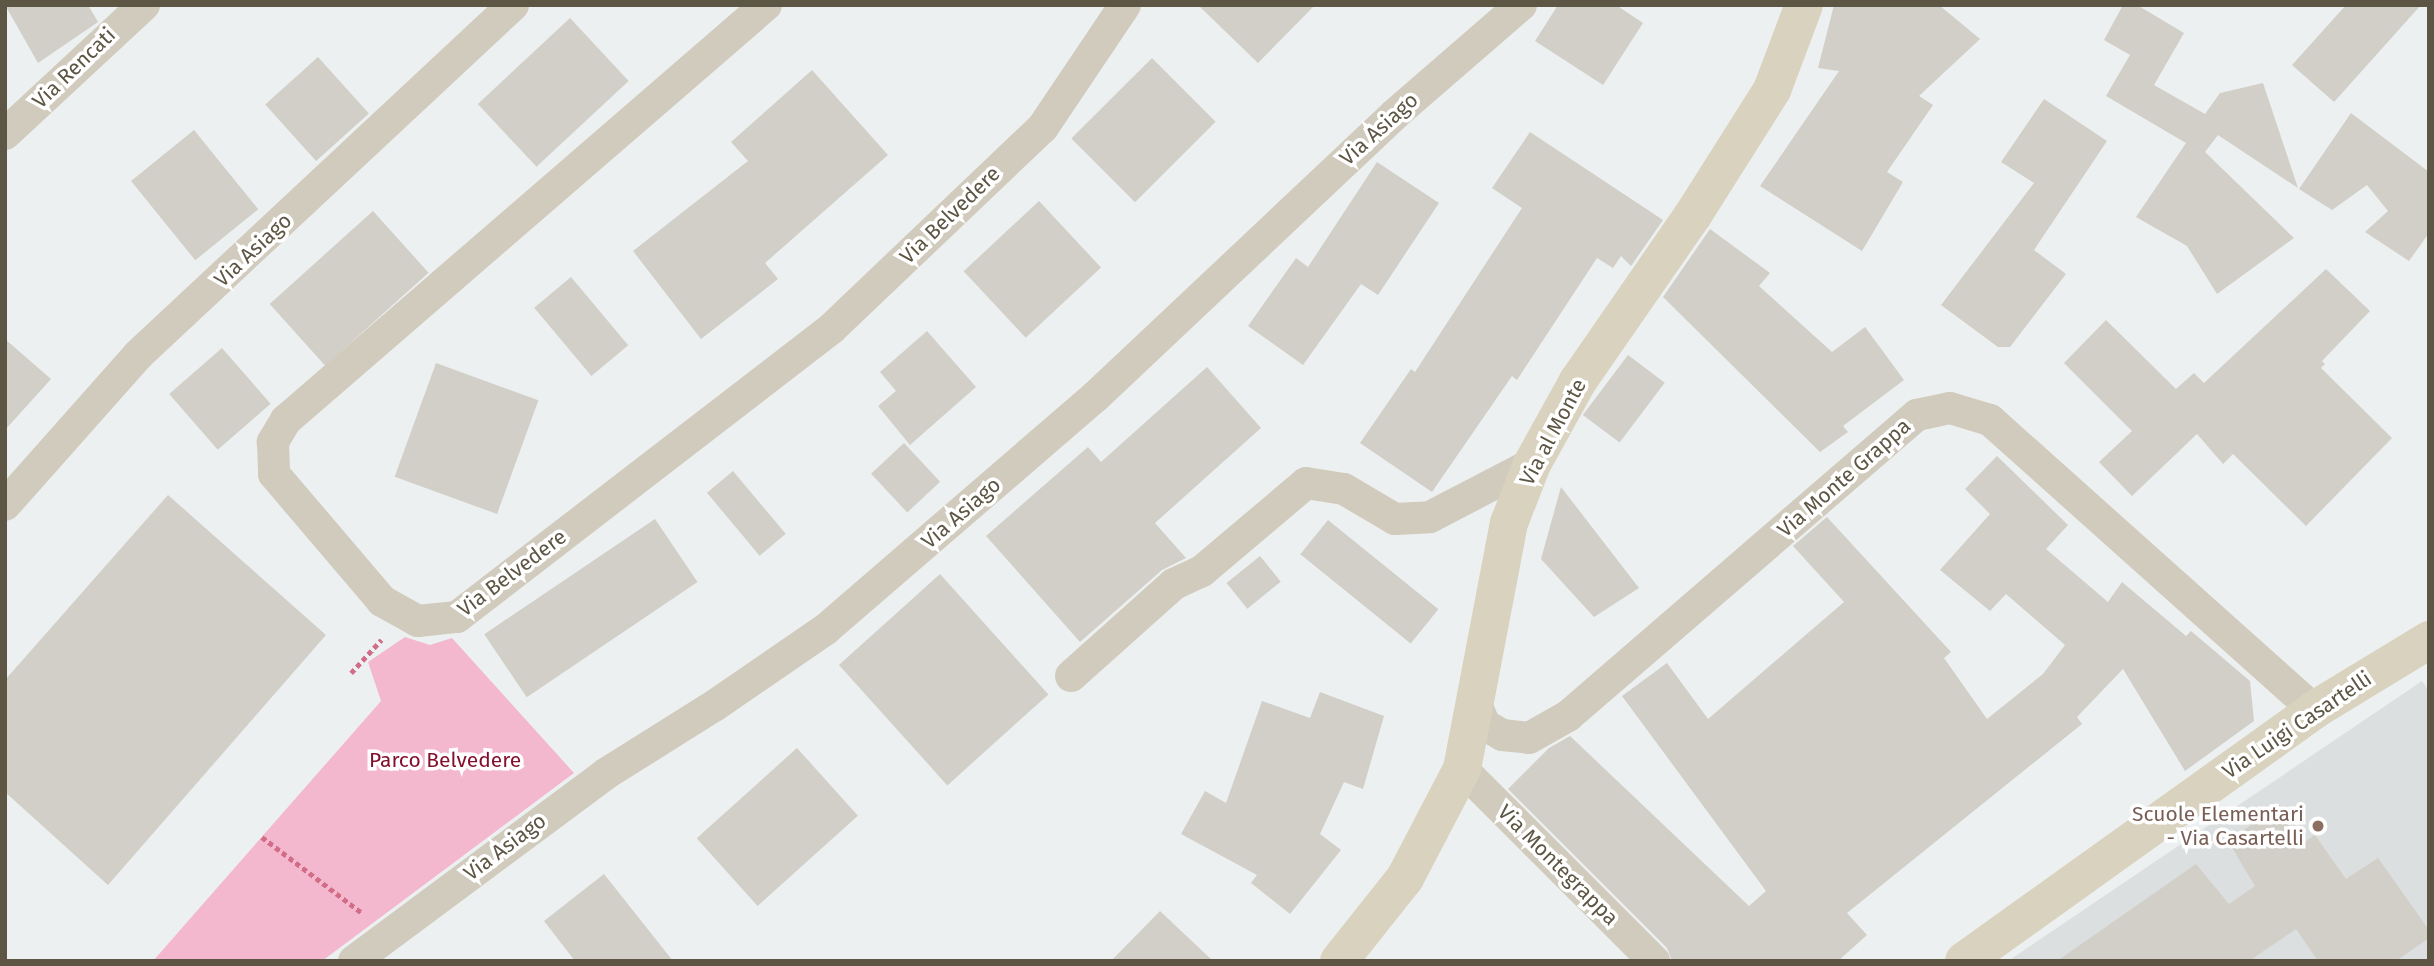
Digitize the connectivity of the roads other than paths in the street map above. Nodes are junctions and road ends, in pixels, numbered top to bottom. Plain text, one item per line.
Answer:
1 (145, 5) edge
2 (513, 5) edge
3 (766, 5) edge
4 (1125, 5) edge
5 (1521, 5) edge
6 (1804, 5) edge
7 (5, 134) edge
8 (1532, 464) junction
9 (5, 505) edge
10 (2429, 640) edge
11 (1071, 676) dead end
12 (1475, 702) junction
13 (2314, 710) junction
14 (1462, 769) junction
15 (354, 961) edge
16 (1339, 961) edge
17 (1654, 961) edge
18 (1964, 961) edge

1 - 7 street, Via Rencati
2 - 9 street, Via Asiago
3 - 4 street, Via Belvedere
5 - 15 street, Via Asiago
6 - 8 main road, Via al Monte
8 - 11 street
8 - 12 main road, Via al Monte
10 - 13 main road, Via Luigi Casartelli
12 - 13 street, Via Monte Grappa
12 - 14 main road, Via al Monte
13 - 18 main road, Via Luigi Casartelli
14 - 16 main road, Via al Monte
14 - 17 street, Via Montegrappa

